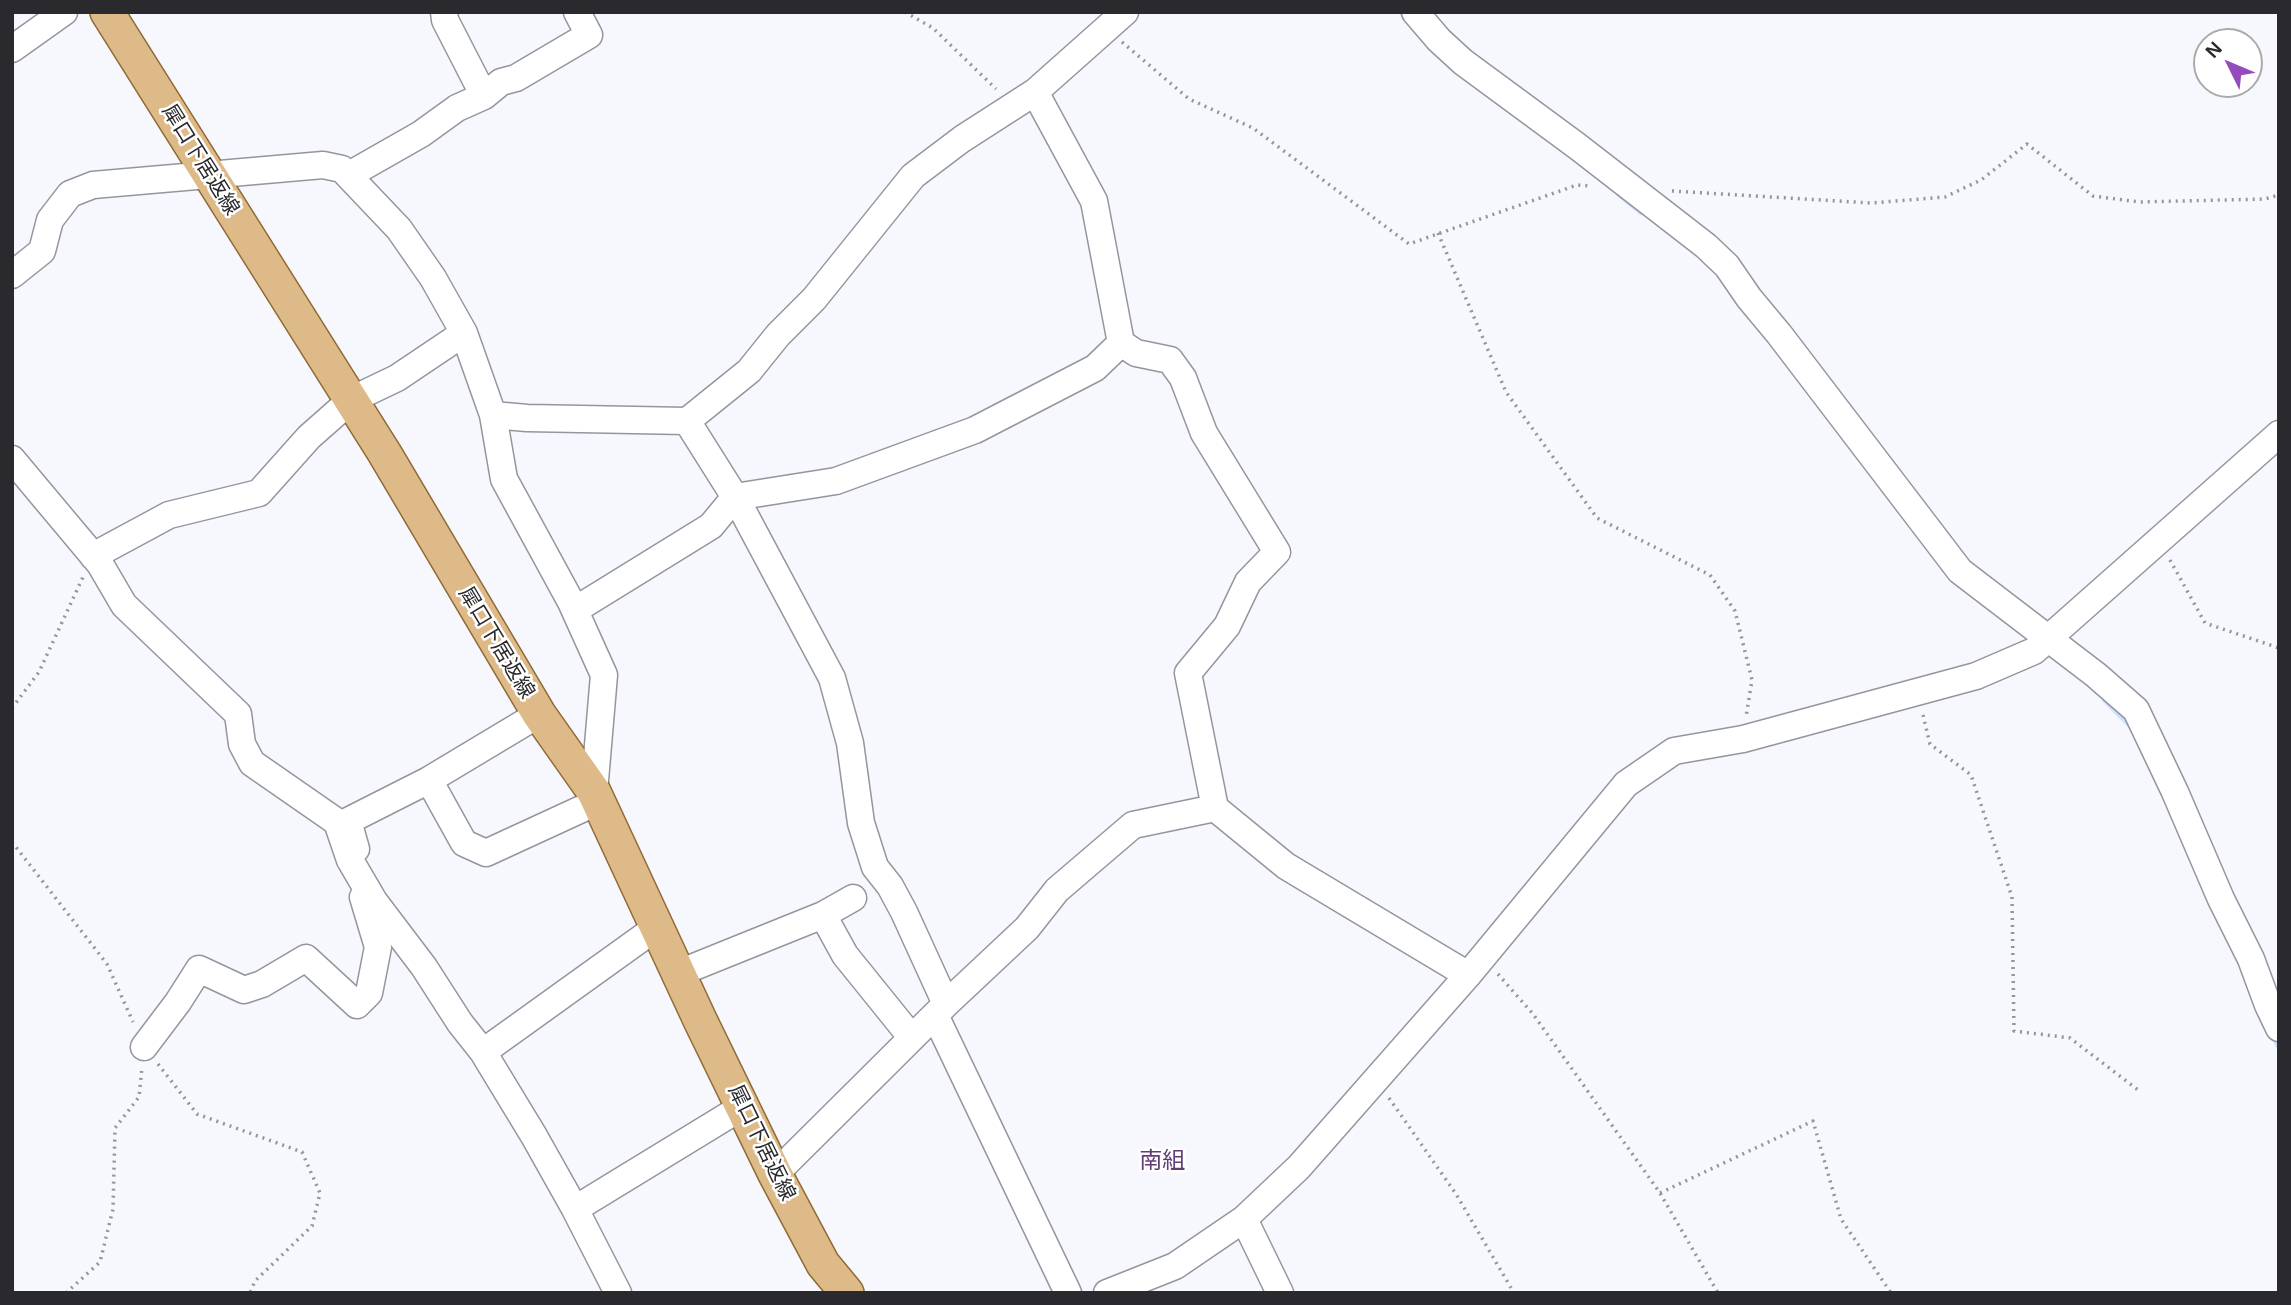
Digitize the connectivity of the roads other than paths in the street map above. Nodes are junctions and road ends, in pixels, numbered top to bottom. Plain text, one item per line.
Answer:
1 (64, 12) edge
2 (107, 12) edge
3 (444, 12) edge
4 (577, 12) edge
5 (1415, 12) edge
6 (1116, 21) edge
7 (12, 49) edge
8 (484, 96) junction
9 (1024, 99) junction
10 (349, 175) junction
11 (209, 176) junction
12 (12, 275) edge
13 (464, 333) junction
14 (1121, 343) junction
15 (351, 400) junction
16 (493, 415) junction
17 (687, 421) junction
18 (2279, 434) edge
19 (12, 459) edge
20 (735, 497) junction
21 (93, 556) junction
22 (575, 610) junction
23 (2041, 644) junction
24 (539, 714) junction
25 (429, 780) junction
26 (596, 797) junction
27 (1215, 808) junction
28 (362, 880) junction
29 (853, 898) dead end
30 (823, 915) junction
31 (657, 927) junction
32 (1475, 966) junction
33 (679, 973) junction
34 (941, 1009) junction
35 (2279, 1028) edge
36 (912, 1038) junction
37 (144, 1046) road end
38 (483, 1052) junction
39 (742, 1107) junction
40 (775, 1174) junction
41 (575, 1209) junction
42 (1244, 1219) junction
43 (618, 1293) edge
44 (847, 1293) edge
45 (1068, 1293) edge
46 (1107, 1293) edge
47 (1280, 1293) edge

1 - 7 street
2 - 11 main road, 犀口下居返線
3 - 8 street
4 - 8 street
5 - 23 street
6 - 9 street
8 - 10 street
9 - 14 street
9 - 17 street
10 - 11 street
10 - 13 street
11 - 12 street
11 - 15 main road, 犀口下居返線
13 - 15 street
13 - 16 street
14 - 20 street
14 - 27 street
15 - 21 street
15 - 24 main road, 犀口下居返線
16 - 17 street
16 - 22 street
17 - 20 street
18 - 23 street
19 - 21 street
20 - 22 street
20 - 34 street
21 - 28 street
22 - 26 street
23 - 32 street
23 - 35 street
24 - 25 street
24 - 26 main road, 犀口下居返線
25 - 26 street
25 - 28 street
26 - 31 main road, 犀口下居返線
27 - 32 street
27 - 34 street
28 - 37 street
28 - 38 street
29 - 30 street
30 - 33 street
30 - 36 street
31 - 33 main road, 犀口下居返線
31 - 38 street
32 - 42 street
33 - 39 main road, 犀口下居返線
34 - 36 street
34 - 45 street
36 - 40 street
38 - 41 street
39 - 40 main road, 犀口下居返線
39 - 41 street
40 - 44 main road, 犀口下居返線
41 - 43 street
42 - 46 street
42 - 47 street

